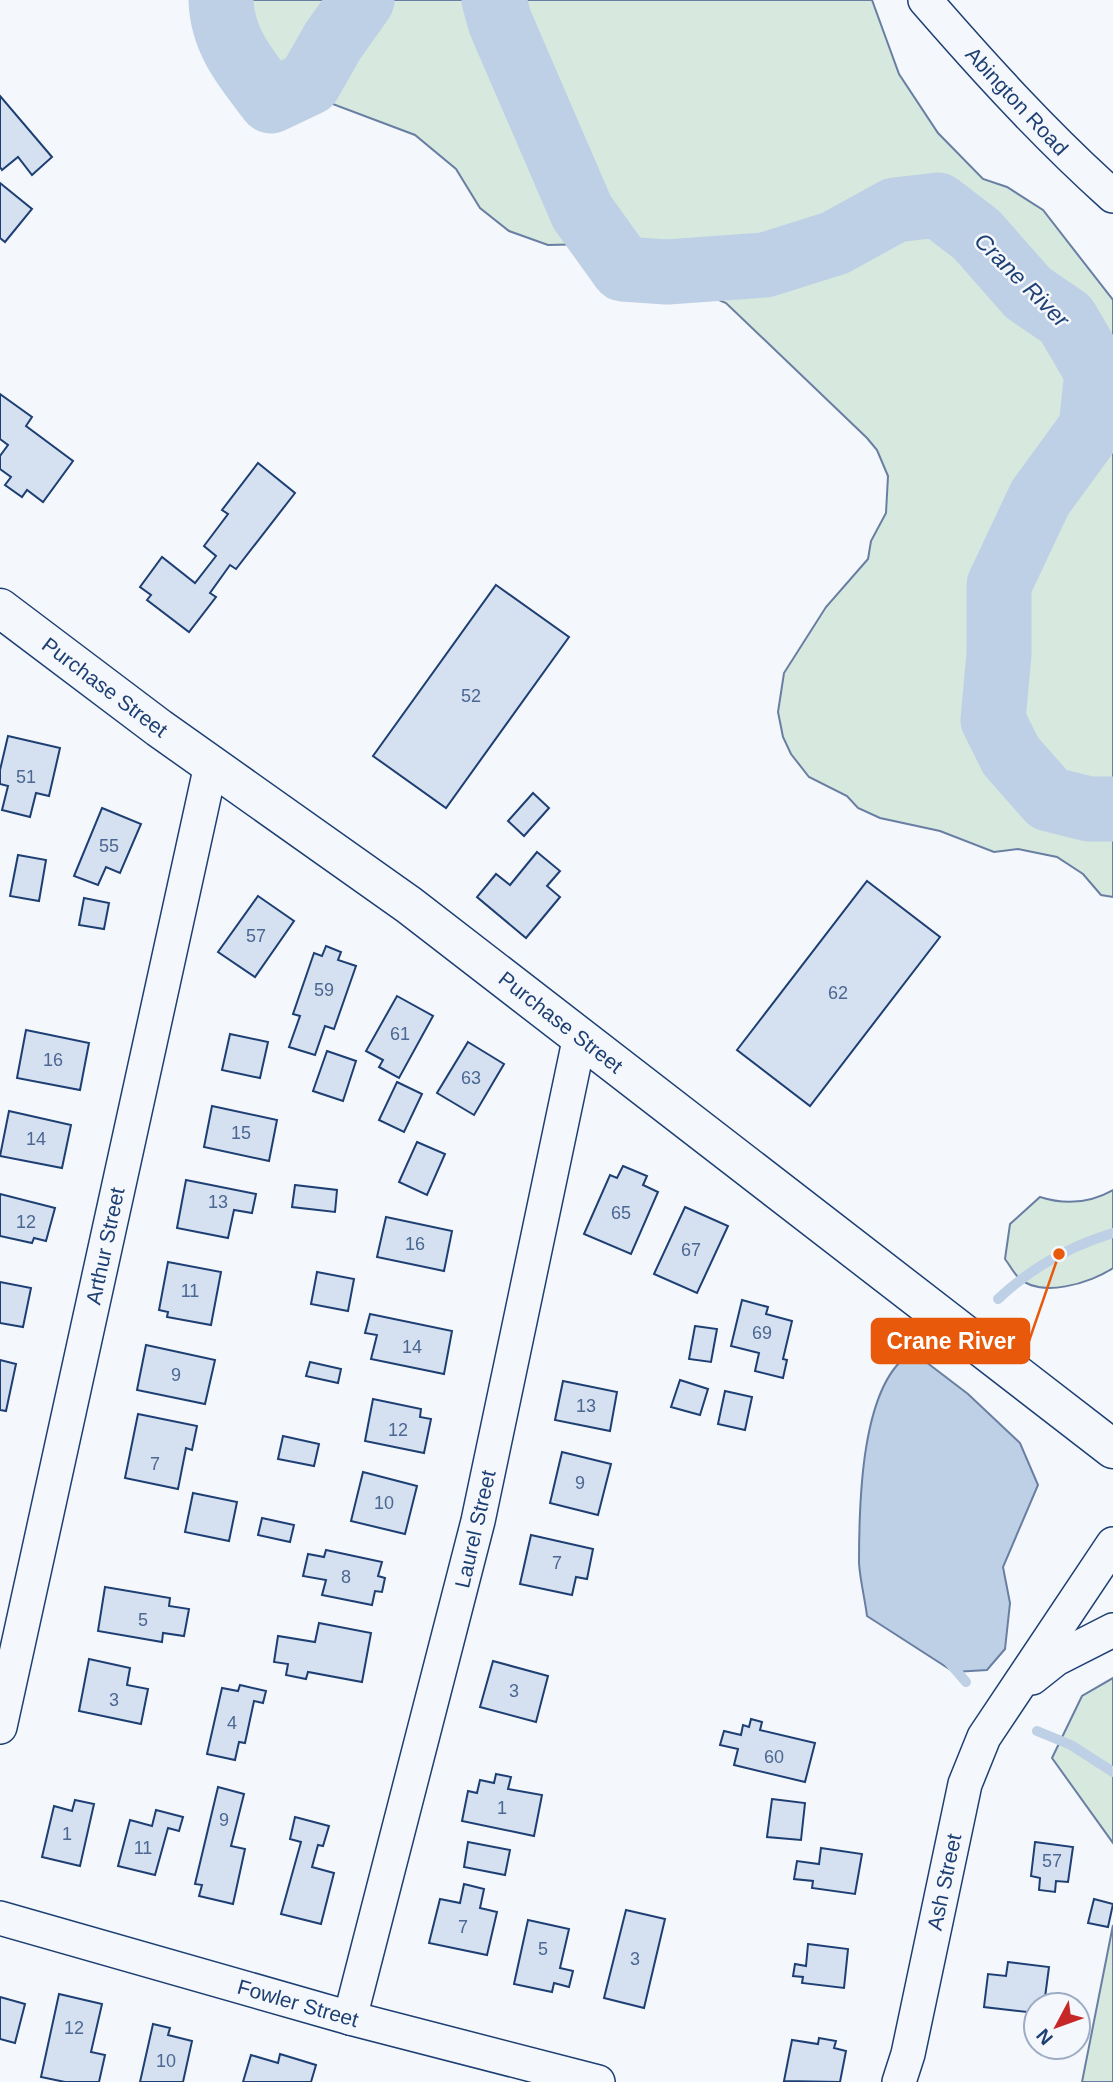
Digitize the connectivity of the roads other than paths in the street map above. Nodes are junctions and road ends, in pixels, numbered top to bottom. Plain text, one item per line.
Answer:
1 (925, 0) edge
2 (1113, 196) edge
3 (0, 608) edge
4 (211, 765) junction
5 (579, 1036) junction
6 (1113, 1449) edge
7 (1113, 1544) edge
8 (1113, 1630) edge
9 (1013, 1692) junction
10 (0, 1727) edge
11 (0, 1918) edge
12 (350, 2018) junction
13 (598, 2082) edge
14 (899, 2082) edge

1 - 2 street, Abington Road
3 - 4 street, Purchase Street
4 - 5 street, Purchase Street
4 - 10 street, Arthur Street
5 - 6 street, Purchase Street
5 - 12 street, Laurel Street
7 - 9 street, Ash Street
8 - 9 street, Ash Street
9 - 14 street, Ash Street
11 - 12 street, Fowler Street
12 - 13 street, Fowler Street

